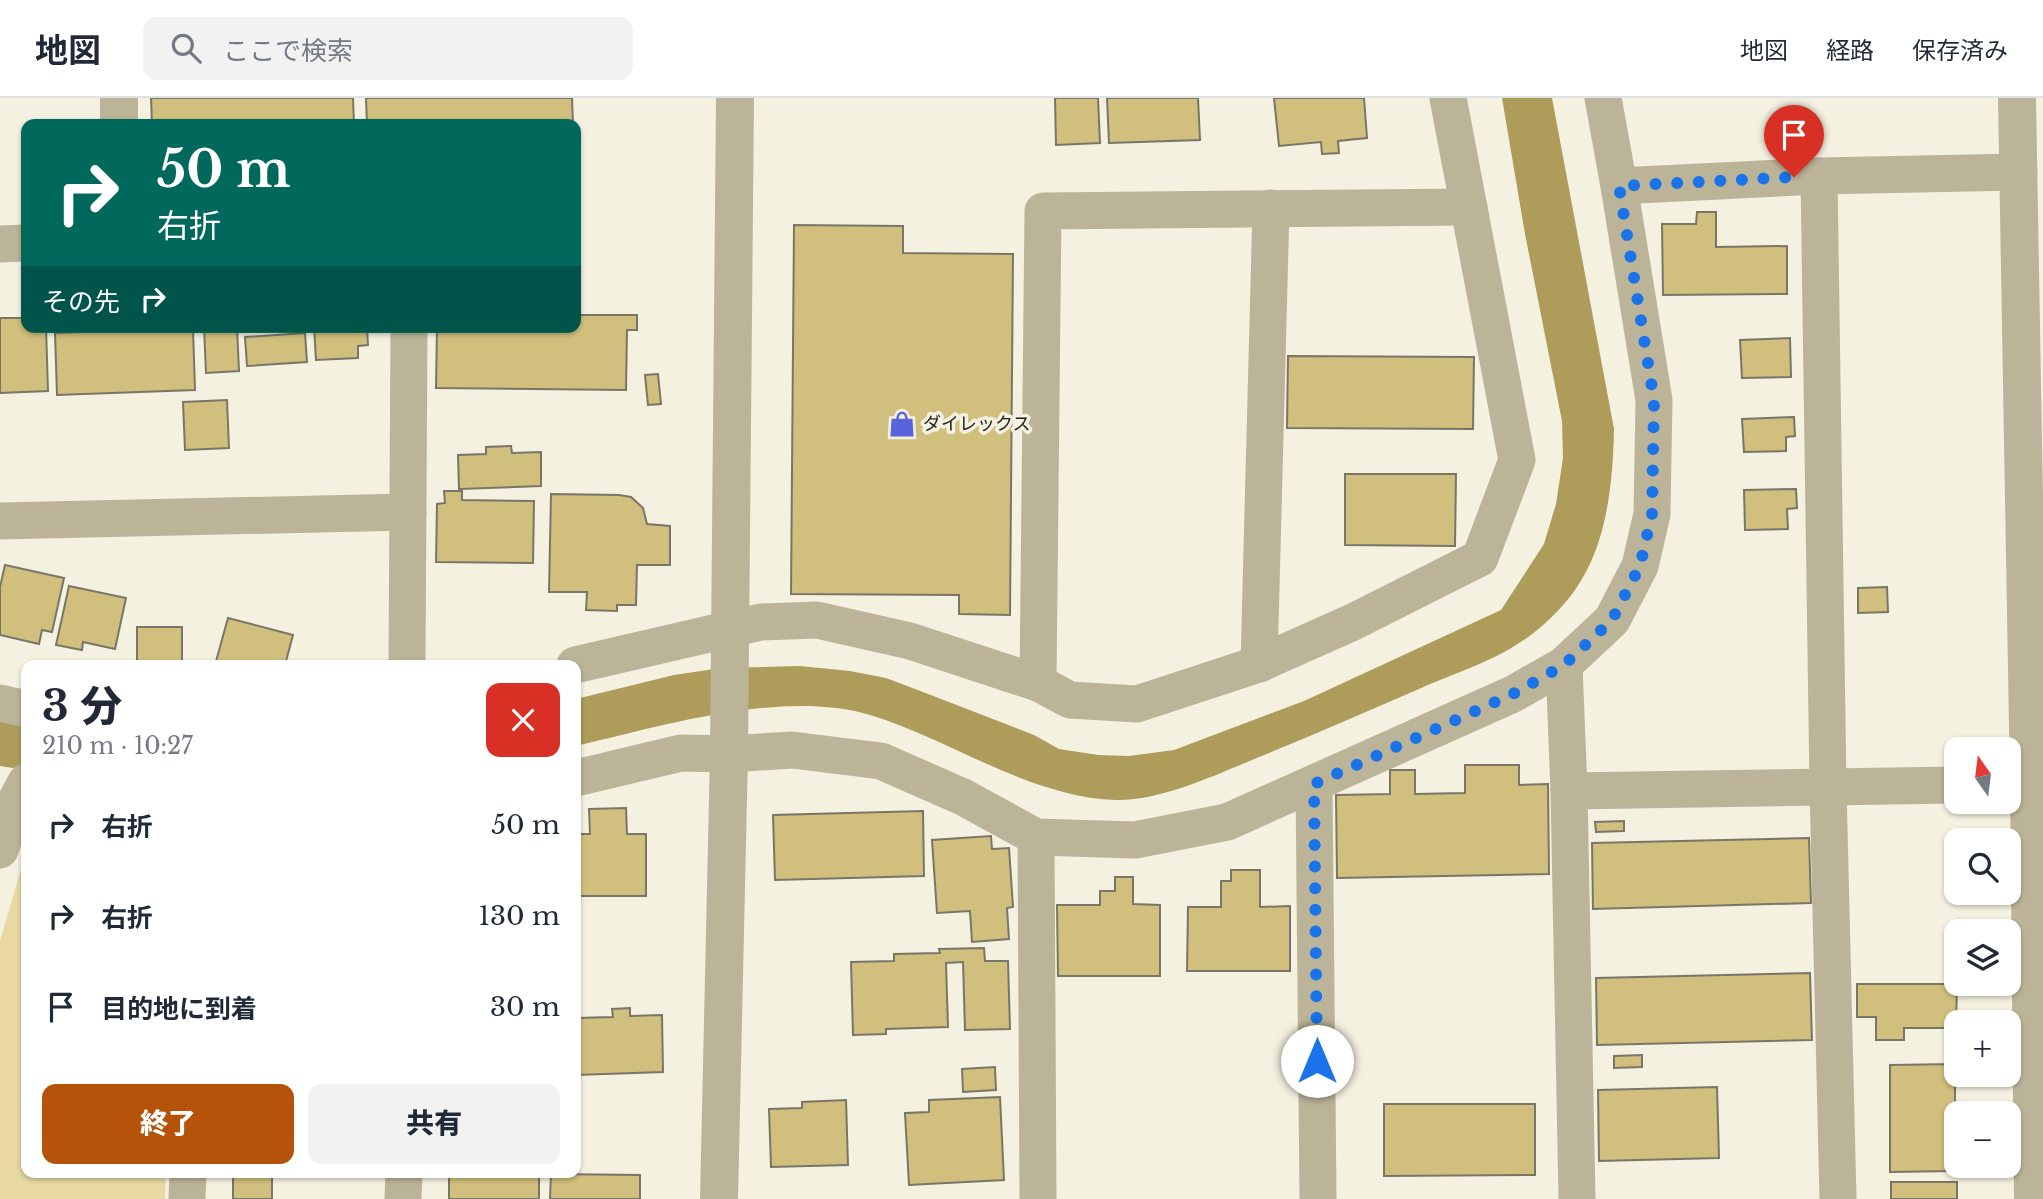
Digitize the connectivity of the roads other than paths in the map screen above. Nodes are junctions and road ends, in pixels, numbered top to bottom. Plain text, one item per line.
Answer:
1 (118, 98) edge
2 (735, 98) edge
3 (1448, 98) edge
4 (1603, 98) edge
5 (2017, 98) edge
6 (119, 119) edge
7 (2019, 172) junction
8 (1819, 176) junction
9 (1619, 186) junction
10 (1469, 206) junction
11 (1271, 208) junction
12 (21, 243) edge
13 (0, 244) edge
14 (409, 333) edge
15 (408, 512) junction
16 (0, 521) edge
17 (729, 639) junction
18 (407, 660) edge
19 (581, 664) edge
20 (1259, 664) junction
21 (1564, 665) junction
22 (1038, 683) junction
23 (0, 702) edge
24 (21, 708) edge
25 (729, 738) junction
26 (581, 777) edge
27 (1314, 784) junction
28 (2027, 784) edge
29 (1944, 785) edge
30 (1828, 787) junction
31 (1569, 791) junction
32 (21, 799) edge
33 (1036, 837) junction
34 (0, 850) edge
35 (187, 1178) edge
36 (404, 1178) edge
37 (187, 1199) edge
38 (403, 1199) edge
39 (719, 1199) edge
40 (1038, 1199) edge
41 (1318, 1199) edge
42 (1577, 1199) edge
43 (1838, 1199) edge
44 (2033, 1199) edge

1 - 6 street
2 - 17 street
3 - 10 street
4 - 9 street
5 - 7 street
7 - 8 street
7 - 28 street
8 - 9 street
8 - 30 street
9 - 21 street
10 - 11 street
10 - 20 street
11 - 20 street
11 - 22 street
12 - 13 street
14 - 15 street
15 - 16 street
15 - 18 street
17 - 19 street
17 - 22 street
17 - 25 street
20 - 22 street
21 - 27 street
21 - 31 street
23 - 24 street
25 - 26 street
25 - 33 street
25 - 39 street
27 - 33 street
27 - 41 street
28 - 44 street
29 - 30 street
30 - 31 street
30 - 43 street
31 - 42 street
32 - 34 street
33 - 40 street
35 - 37 street
36 - 38 street

